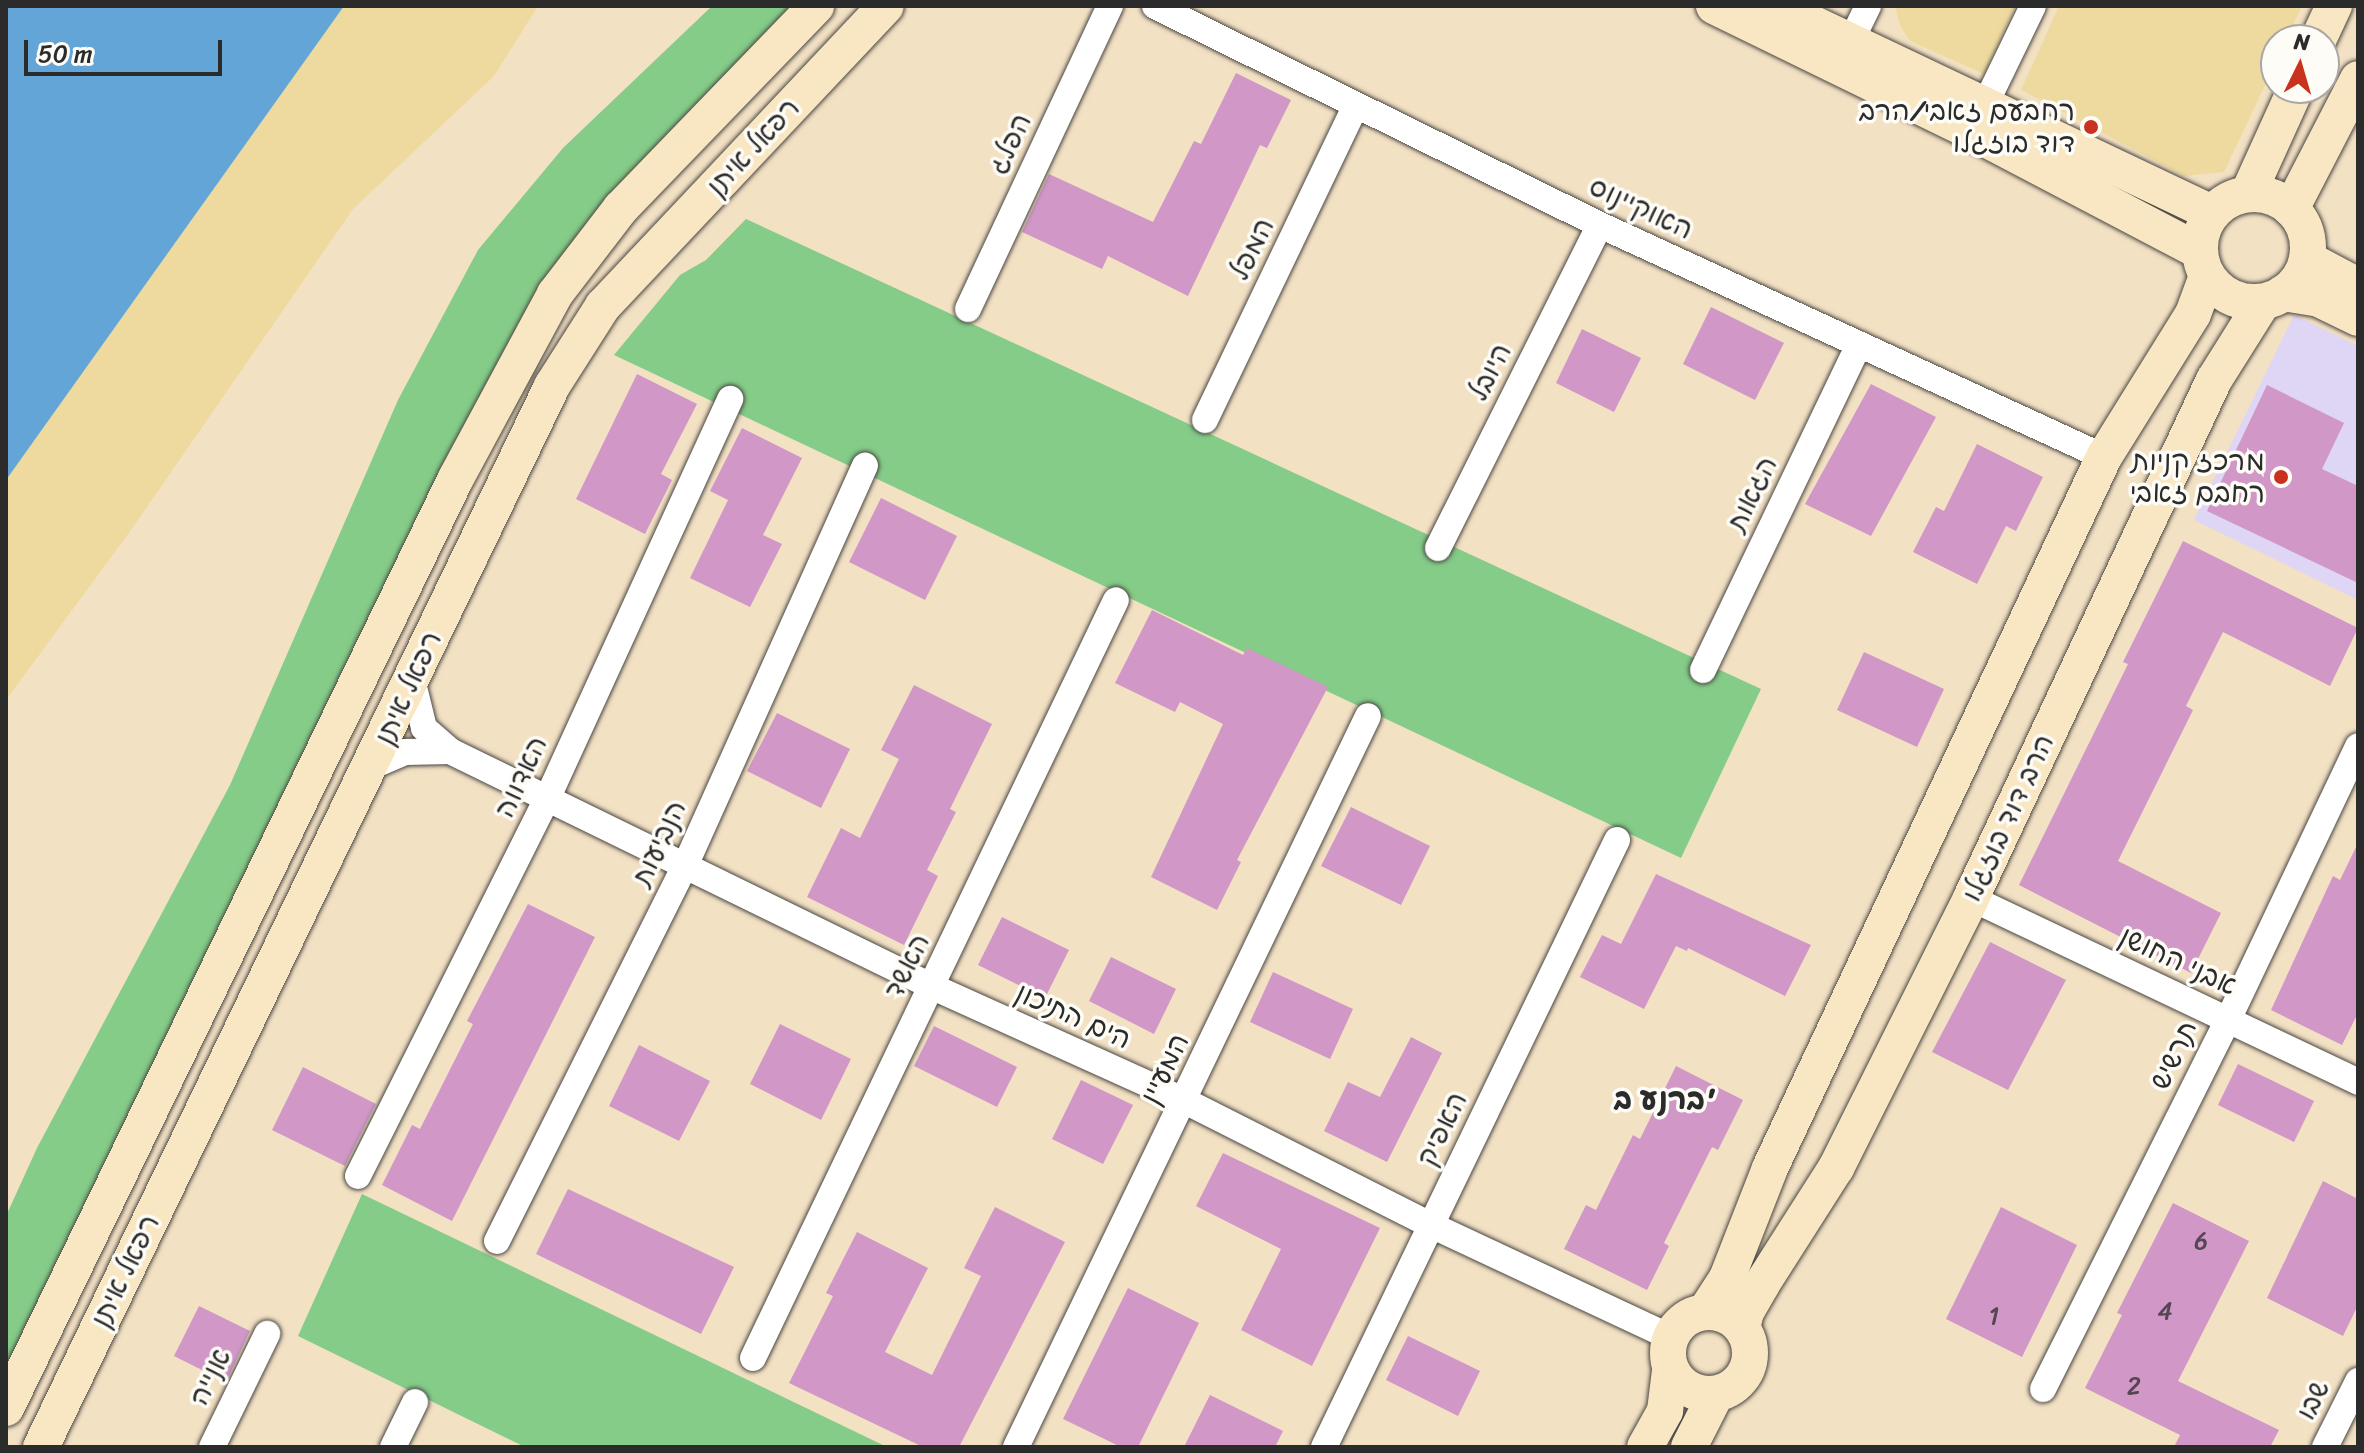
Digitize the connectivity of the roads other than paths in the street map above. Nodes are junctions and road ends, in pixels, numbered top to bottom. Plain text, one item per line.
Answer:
1 (816, 6) edge
2 (886, 6) edge
3 (1110, 6) edge
4 (1155, 6) edge
5 (1714, 6) edge
6 (1776, 6) edge
7 (1868, 6) edge
8 (2033, 6) edge
9 (1851, 41) junction
10 (2358, 79) edge
11 (2289, 104) edge
12 (1356, 105) junction
13 (1984, 107) junction
14 (2248, 194) junction
15 (2291, 209) junction
16 (2212, 213) junction
17 (1600, 225) junction
18 (2307, 259) junction
19 (2203, 264) junction
20 (2358, 286) edge
21 (2273, 297) junction
22 (968, 309) dead end
23 (2358, 318) edge
24 (1859, 345) junction
25 (730, 399) dead end
26 (1205, 420) dead end
27 (2104, 457) junction
28 (865, 466) dead end
29 (1438, 548) dead end
30 (1116, 600) dead end
31 (1703, 670) dead end
32 (412, 679) junction
33 (1368, 716) dead end
34 (2358, 746) edge
35 (450, 751) junction
36 (370, 767) junction
37 (548, 797) junction
38 (1617, 840) dead end
39 (685, 866) junction
40 (1971, 898) junction
41 (933, 987) junction
42 (2228, 1020) junction
43 (2358, 1082) edge
44 (1185, 1101) junction
45 (358, 1176) dead end
46 (1431, 1225) junction
47 (497, 1241) dead end
48 (1705, 1312) junction
49 (1742, 1328) junction
50 (267, 1334) dead end
51 (1670, 1354) junction
52 (753, 1358) dead end
53 (2358, 1381) edge
54 (2043, 1389) dead end
55 (1716, 1394) junction
56 (415, 1402) dead end
57 (6, 1408) edge
58 (41, 1447) edge
59 (212, 1447) edge
60 (393, 1447) edge
61 (1016, 1447) edge
62 (1324, 1447) edge
63 (1645, 1447) edge
64 (1689, 1447) edge
65 (2325, 1447) edge

1 - 57 street, רפאל איתן
2 - 32 street, רפאל איתן
3 - 22 street, הפלג
4 - 12 street, האוקיינוס
5 - 19 street
6 - 9 street
7 - 9 street
8 - 13 street
9 - 13 street
10 - 15 street
11 - 14 street
12 - 17 street, האוקיינוס
12 - 26 street, המפל
13 - 16 street
14 - 15 street
14 - 16 street
15 - 18 street
16 - 19 street
17 - 24 street, האוקיינוס
17 - 29 street, היובל
18 - 20 street
18 - 21 street
19 - 21 street
19 - 27 street
21 - 23 street
21 - 40 street, הרב דוד בוזגלו
24 - 27 street, האוקיינוס
24 - 31 street, הגאות
25 - 37 street, האדווה
27 - 48 street
28 - 39 street, הנביעות
30 - 41 street, האשד
32 - 35 street, הים התיכון
32 - 36 street, רפאל איתן
33 - 44 street, המעיין
34 - 42 street, תרשיש
35 - 36 street, הים התיכון
35 - 37 street, הים התיכון
36 - 58 street, רפאל איתן
37 - 39 street, הים התיכון
37 - 45 street, האדווה
38 - 46 street, האפיק
39 - 41 street, הים התיכון
39 - 47 street, הנביעות
40 - 42 street, אבני החושן
40 - 49 street, הרב דוד בוזגלו
41 - 44 street, הים התיכון
41 - 52 street, האשד
42 - 43 street, אבני החושן
42 - 54 street, תרשיש
44 - 46 street, הים התיכון
44 - 61 street, המעיין
46 - 51 street, הים התיכון
46 - 62 street, האפיק
48 - 49 street
48 - 51 street
49 - 55 street
50 - 59 street, אנייה
51 - 55 street
51 - 63 street
53 - 65 street, שבו
55 - 64 street
56 - 60 street

